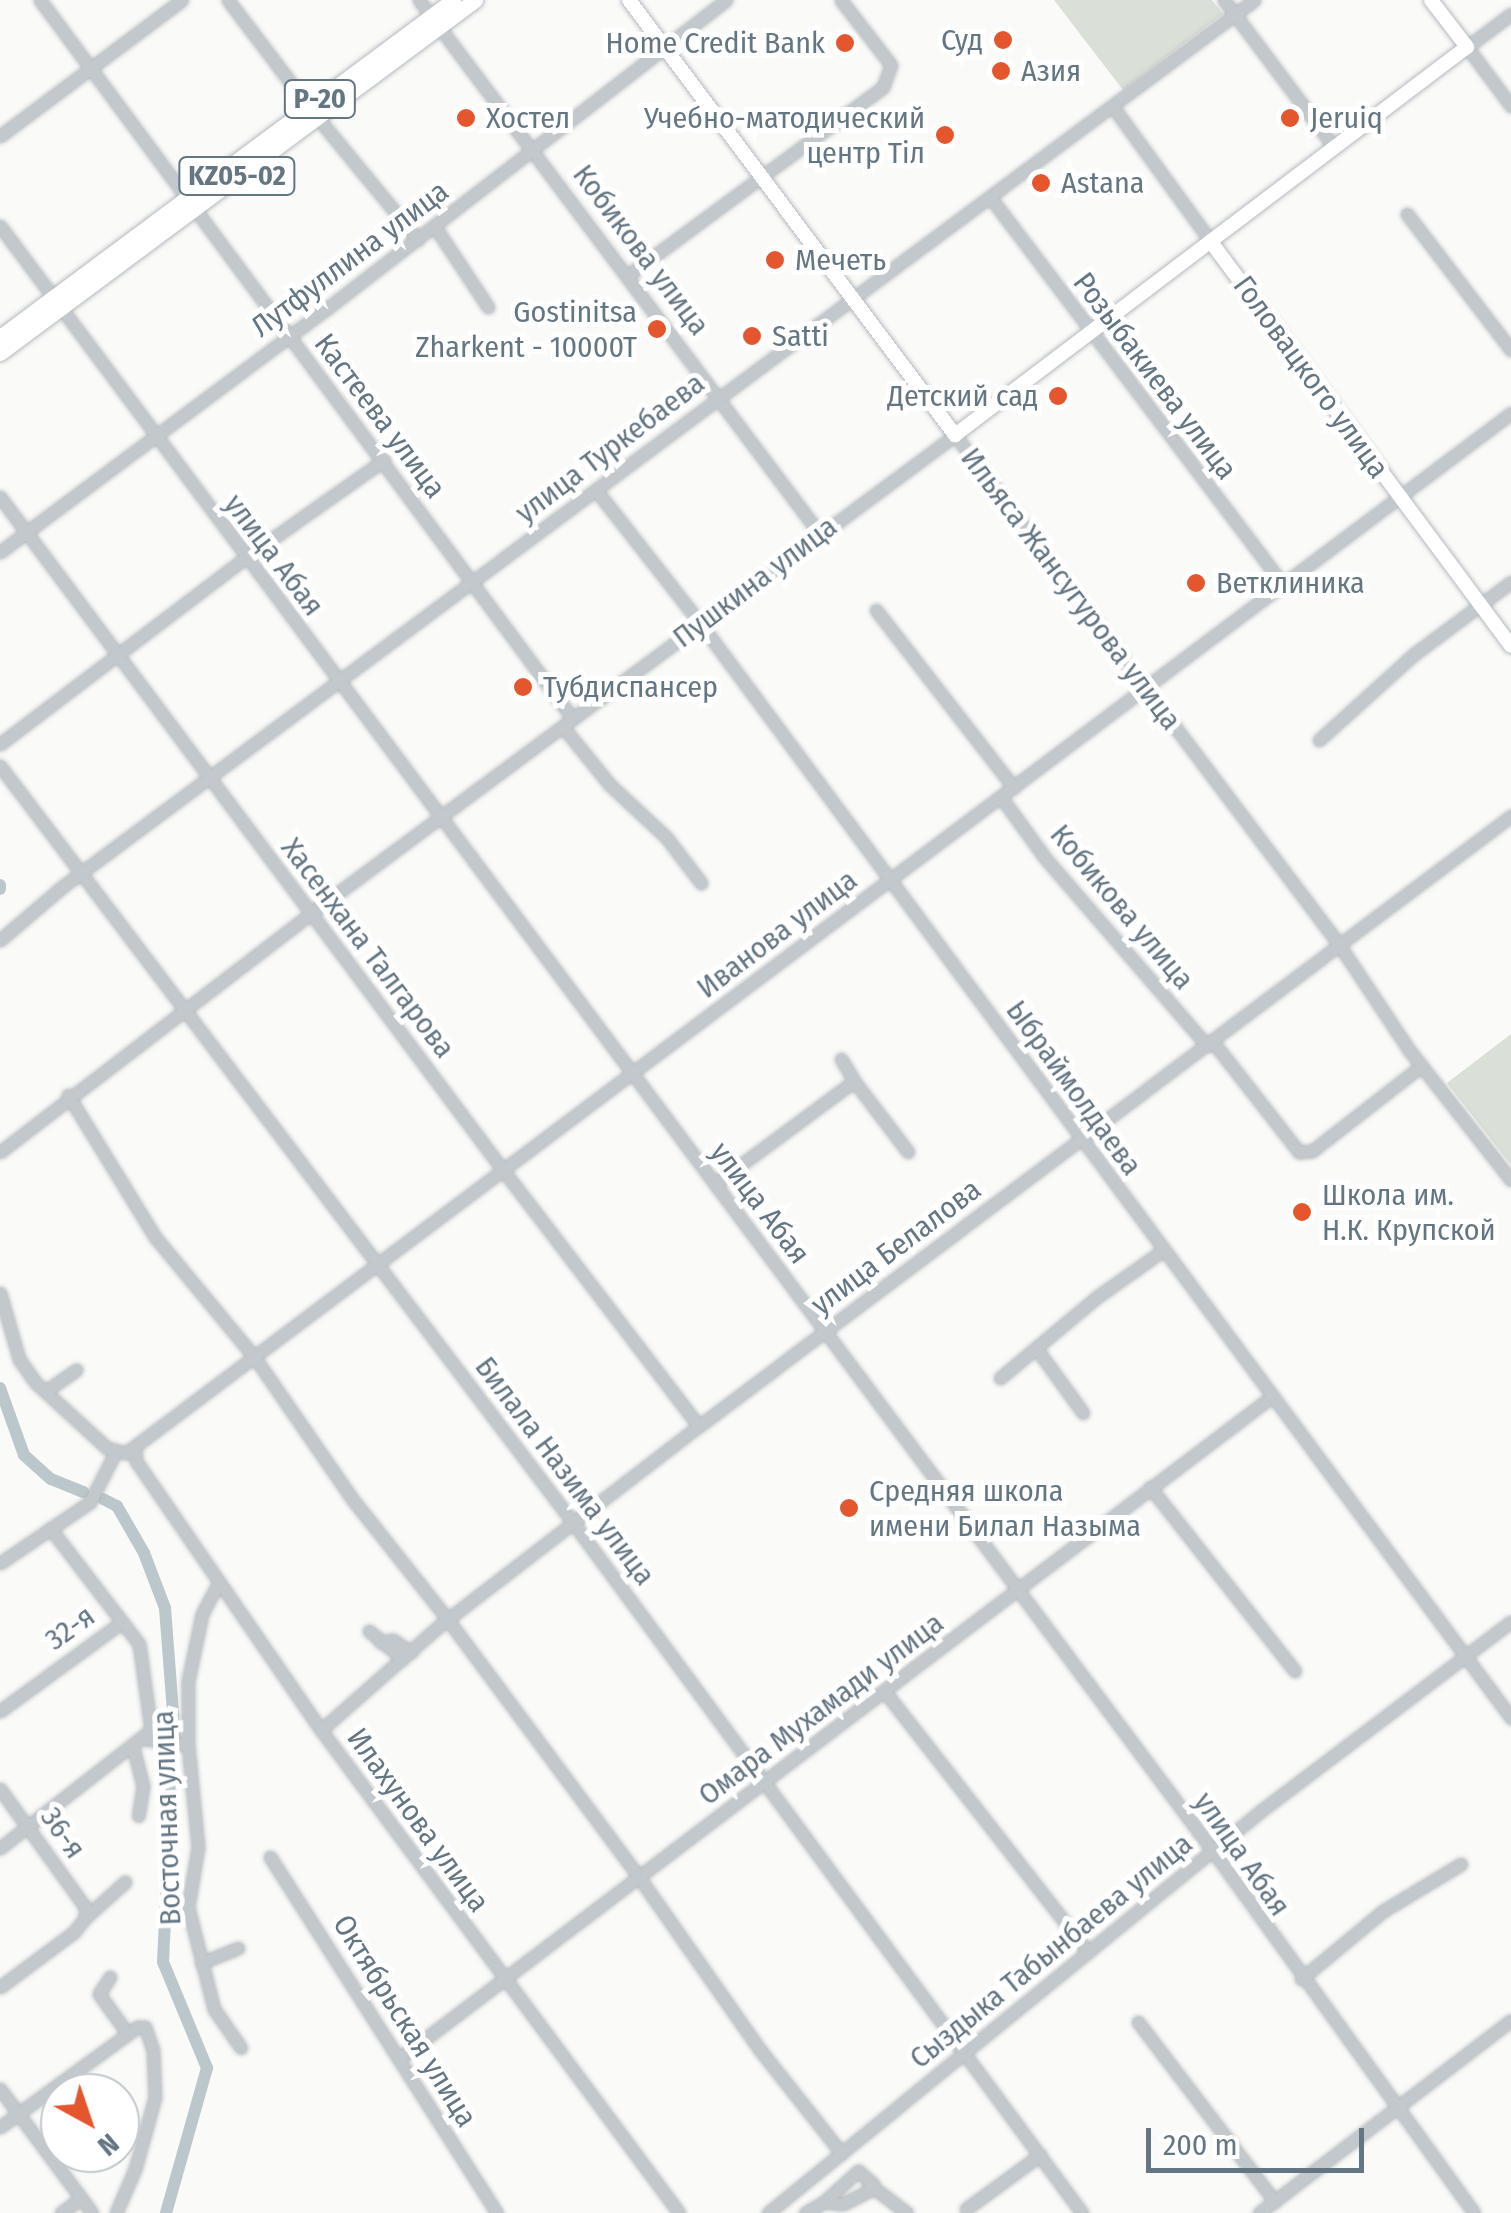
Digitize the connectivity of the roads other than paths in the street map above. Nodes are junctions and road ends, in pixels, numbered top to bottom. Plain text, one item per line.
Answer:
1 (40, 0) edge
2 (182, 0) edge
3 (228, 0) edge
4 (419, 0) edge
5 (453, 0) edge
6 (475, 0) edge
7 (629, 0) edge
8 (726, 0) edge
9 (841, 0) edge
10 (1224, 0) edge
11 (1254, 0) edge
12 (1431, 0) edge
13 (1235, 14) junction
14 (1511, 14) edge
15 (435, 22) junction
16 (662, 47) junction
17 (1466, 47) junction
18 (92, 70) junction
19 (1511, 106) edge
20 (1112, 108) junction
21 (313, 112) junction
22 (0, 136) edge
23 (1334, 147) junction
24 (534, 149) junction
25 (760, 178) junction
26 (990, 197) junction
27 (191, 203) junction
28 (1407, 214) dead end
29 (0, 226) edge
30 (435, 227) junction
31 (418, 240) junction
32 (1211, 242) junction
33 (627, 276) junction
34 (852, 300) junction
35 (57, 302) junction
36 (488, 307) dead end
37 (1090, 333) junction
38 (0, 337) edge
39 (289, 337) junction
40 (1511, 350) edge
41 (0, 353) edge
42 (720, 396) junction
43 (1511, 413) edge
44 (154, 434) junction
45 (955, 435) junction
46 (384, 460) junction
47 (596, 490) junction
48 (0, 497) edge
49 (1399, 497) junction
50 (26, 532) junction
51 (819, 534) junction
52 (0, 552) edge
53 (245, 558) junction
54 (473, 582) junction
55 (1511, 582) edge
56 (1283, 584) junction
57 (1480, 604) junction
58 (876, 610) dead end
59 (700, 623) junction
60 (1511, 646) edge
61 (118, 657) junction
62 (339, 683) junction
63 (1146, 687) junction
64 (568, 723) junction
65 (1319, 740) dead end
66 (0, 744) edge
67 (0, 766) edge
68 (211, 780) junction
69 (1014, 788) junction
70 (1001, 798) junction
71 (1511, 816) edge
72 (440, 818) junction
73 (80, 876) junction
74 (891, 881) junction
75 (701, 883) dead end
76 (310, 912) junction
77 (0, 940) edge
78 (1338, 943) junction
79 (184, 1009) junction
80 (1210, 1044) junction
81 (841, 1059) dead end
82 (1422, 1066) junction
83 (632, 1074) junction
84 (854, 1082) junction
85 (68, 1095) junction
86 (1082, 1140) junction
87 (0, 1152) edge
88 (908, 1152) dead end
89 (502, 1170) junction
90 (1511, 1180) edge
91 (714, 1184) junction
92 (1162, 1251) junction
93 (378, 1265) junction
94 (0, 1293) edge
95 (825, 1330) junction
96 (1036, 1348) junction
97 (255, 1358) junction
98 (76, 1370) dead end
99 (1000, 1378) dead end
100 (46, 1391) junction
101 (1271, 1397) junction
102 (1083, 1414) dead end
103 (700, 1426) junction
104 (134, 1447) junction
105 (116, 1450) junction
106 (1150, 1487) junction
107 (574, 1524) junction
108 (50, 1528) junction
109 (0, 1563) edge
110 (220, 1582) junction
111 (1016, 1592) junction
112 (448, 1620) junction
113 (122, 1622) junction
114 (1511, 1622) edge
115 (370, 1631) dead end
116 (407, 1656) junction
117 (1467, 1658) junction
118 (1294, 1671) dead end
119 (886, 1692) junction
120 (0, 1711) edge
121 (1511, 1718) edge
122 (320, 1730) junction
123 (145, 1739) junction
124 (188, 1745) junction
125 (133, 1747) junction
126 (765, 1783) junction
127 (0, 1790) edge
128 (138, 1816) dead end
129 (28, 1826) junction
130 (0, 1848) edge
131 (1213, 1852) junction
132 (270, 1857) dead end
133 (1462, 1864) dead end
134 (640, 1880) junction
135 (125, 1882) dead end
136 (88, 1911) junction
137 (238, 1948) dead end
138 (1088, 1952) junction
139 (201, 1963) junction
140 (110, 1977) dead end
141 (1301, 1979) junction
142 (505, 1982) junction
143 (0, 1987) edge
144 (1511, 2021) edge
145 (1138, 2022) dead end
146 (128, 2034) junction
147 (241, 2048) dead end
148 (966, 2053) junction
149 (400, 2058) junction
150 (0, 2089) edge
151 (1396, 2109) junction
152 (17, 2112) junction
153 (0, 2127) edge
154 (842, 2154) junction
155 (1040, 2155) junction
156 (866, 2191) junction
157 (81, 2198) junction
158 (784, 2200) junction
159 (824, 2202) junction
160 (966, 2209) dead end
161 (1266, 2209) edge
162 (61, 2213) edge
163 (92, 2213) edge
164 (116, 2213) edge
165 (497, 2213) edge
166 (678, 2213) edge
167 (768, 2213) edge
168 (797, 2213) edge
169 (807, 2213) edge
170 (907, 2213) edge
171 (1082, 2213) edge
172 (1474, 2213) edge

1 - 18 street, Кастеева улица
2 - 18 street
3 - 21 street
4 - 15 street, Кобикова улица
5 - 15 highway, Р-20
6 - 15 highway
7 - 16 main road, Ильяса Жансугурова улица
8 - 16 street, Лутфуллина улица
9 - 25 street
10 - 13 street
11 - 13 street, улица Туркебаева
12 - 17 main road
13 - 20 street, улица Туркебаева
13 - 23 street
14 - 17 street, Пушкина улица
15 - 21 highway, Р-20
15 - 24 street, Кобикова улица
16 - 24 street, Лутфуллина улица
16 - 25 main road, Ильяса Жансугурова улица
17 - 19 street
17 - 23 main road, Пушкина улица
18 - 22 street
18 - 27 street, Кастеева улица
20 - 26 street, улица Туркебаева
20 - 32 street, Головацкого улица
21 - 27 highway, Р-20
21 - 31 street
23 - 32 main road, Пушкина улица
24 - 30 street, Лутфуллина улица
24 - 33 street, Кобикова улица
25 - 33 street
25 - 34 main road, Ильяса Жансугурова улица
26 - 34 street, улица Туркебаева
26 - 37 street, Розыбакиева улица
27 - 35 highway, KZ05-02
27 - 39 street, Кастеева улица
28 - 40 street
29 - 35 street, улица Абая
30 - 31 street, Лутфуллина улица
30 - 36 street
31 - 39 street, Лутфуллина улица
32 - 37 main road, Пушкина улица
32 - 49 main road, Головацкого улица
33 - 42 street, Кобикова улица
34 - 42 street, улица Туркебаева
34 - 45 main road, Ильяса Жансугурова улица
35 - 38 highway, KZ05-02
35 - 41 highway, KZ05-02
35 - 44 street, улица Абая
37 - 45 main road, Пушкина улица
37 - 56 street, Розыбакиева улица
39 - 44 street, Лутфуллина улица
39 - 46 street, Кастеева улица
42 - 47 street, улица Туркебаева
42 - 51 street, Кобикова улица
43 - 49 street, Иванова улица
44 - 50 street, Лутфуллина улица
44 - 53 street, улица Абая
45 - 51 street, Пушкина улица
45 - 63 street, Ильяса Жансугурова улица
46 - 53 street
46 - 54 street, Кастеева улица
47 - 54 street, улица Туркебаева
47 - 59 street, Ыбраймолдаева
48 - 50 street, Хасенхана Талгарова
49 - 56 street, Иванова улица
49 - 57 main road, Головацкого улица
50 - 52 street, Лутфуллина улица
50 - 61 street, Хасенхана Талгарова
51 - 59 street, Пушкина улица
53 - 61 street
53 - 62 street, улица Абая
54 - 62 street, улица Туркебаева
54 - 64 street, Кастеева улица
55 - 57 street
56 - 63 street, Иванова улица
57 - 60 main road, Головацкого улица
57 - 65 street
58 - 69 street
59 - 64 street, Пушкина улица
59 - 74 street, Ыбраймолдаева
61 - 66 street
61 - 68 street, Хасенхана Талгарова
62 - 68 street, улица Туркебаева
62 - 72 street, улица Абая
63 - 69 street, Иванова улица
63 - 78 street, Ильяса Жансугурова улица
64 - 72 street, Пушкина улица
64 - 75 street, Кастеева улица
67 - 73 street, Билала Назима улица
68 - 73 street, улица Туркебаева
68 - 76 street, Хасенхана Талгарова
69 - 70 street, Иванова улица
70 - 74 street, Иванова улица
70 - 80 street, Кобикова улица
71 - 78 street, улица Белалова
72 - 76 street, Пушкина улица
72 - 83 street, улица Абая
73 - 77 street, улица Туркебаева
73 - 79 street, Билала Назима улица
74 - 83 street, Иванова улица
74 - 86 street, Ыбраймолдаева
76 - 79 street, Пушкина улица
76 - 89 street, Хасенхана Талгарова
78 - 80 street, улица Белалова
78 - 82 street, Ильяса Жансугурова улица
79 - 85 street, Пушкина улица
79 - 93 street, Билала Назима улица
80 - 82 street, Кобикова улица
80 - 86 street, улица Белалова
81 - 84 street
82 - 90 street, Ильяса Жансугурова улица
83 - 89 street, Иванова улица
83 - 91 street, улица Абая
84 - 88 street
84 - 91 street
85 - 87 street, Пушкина улица
85 - 97 street
86 - 92 street, Ыбраймолдаева
86 - 95 street, улица Белалова
89 - 93 street, Иванова улица
89 - 103 street, Хасенхана Талгарова
91 - 95 street, улица Абая
92 - 96 street
92 - 101 street, Ыбраймолдаева
93 - 97 street, Иванова улица
93 - 107 street, Билала Назима улица
94 - 100 street
95 - 103 street, улица Белалова
95 - 111 street, улица Абая
96 - 99 street
96 - 102 street
97 - 104 street, Иванова улица
97 - 112 street
98 - 100 street
100 - 105 street
101 - 106 street, Омара Мухамади улица
101 - 117 street, Ыбраймолдаева
103 - 107 street, улица Белалова
104 - 105 street, Иванова улица
104 - 110 street, Илахунова улица
105 - 108 street
106 - 111 street, Омара Мухамади улица
106 - 118 street
107 - 112 street, улица Белалова
107 - 126 street, Билала Назима улица
108 - 109 street
108 - 113 street
110 - 122 street, Илахунова улица
110 - 124 street, Восточная улица
111 - 119 street, Омара Мухамади улица
111 - 131 street, улица Абая
112 - 116 street, улица Белалова
112 - 134 street
113 - 120 street, 32-я
113 - 123 street
114 - 117 street, Сыздыка Табынбаева улица
115 - 116 street
116 - 122 street, улица Белалова
117 - 121 street, Ыбраймолдаева
117 - 131 street, Сыздыка Табынбаева улица
119 - 126 street, Омара Мухамади улица
119 - 138 street
122 - 142 street, Илахунова улица
123 - 124 street
123 - 125 street
124 - 139 street, Восточная улица
125 - 128 street
125 - 129 street
126 - 134 street, Омара Мухамади улица
126 - 148 street, Билала Назима улица
127 - 129 street, 36-я
129 - 130 street
129 - 136 street, 36-я
131 - 138 street, Сыздыка Табынбаева улица
131 - 141 street, улица Абая
132 - 149 street, Октябрьская улица
133 - 141 street
134 - 142 street, Омара Мухамади улица
134 - 154 street
135 - 136 street
136 - 143 street
137 - 139 street
138 - 148 street, Сыздыка Табынбаева улица
139 - 147 street, Восточная улица
140 - 146 street
141 - 151 street, улица Абая
142 - 149 street, Омара Мухамади улица
142 - 166 street, Илахунова улица
144 - 151 street
145 - 161 street
146 - 152 street
146 - 164 street
148 - 154 street, Сыздыка Табынбаева улица
148 - 155 street, Билала Назима улица
149 - 165 street, Октябрьская улица
150 - 152 street
151 - 161 street
151 - 172 street, улица Абая
152 - 153 street
152 - 157 street
154 - 158 street, Сыздыка Табынбаева улица
155 - 160 street
155 - 171 street, Билала Назима улица
156 - 159 street
156 - 159 street
156 - 170 street
157 - 162 street
157 - 163 street
158 - 167 street, Сыздыка Табынбаева улица
158 - 168 street
159 - 169 street

